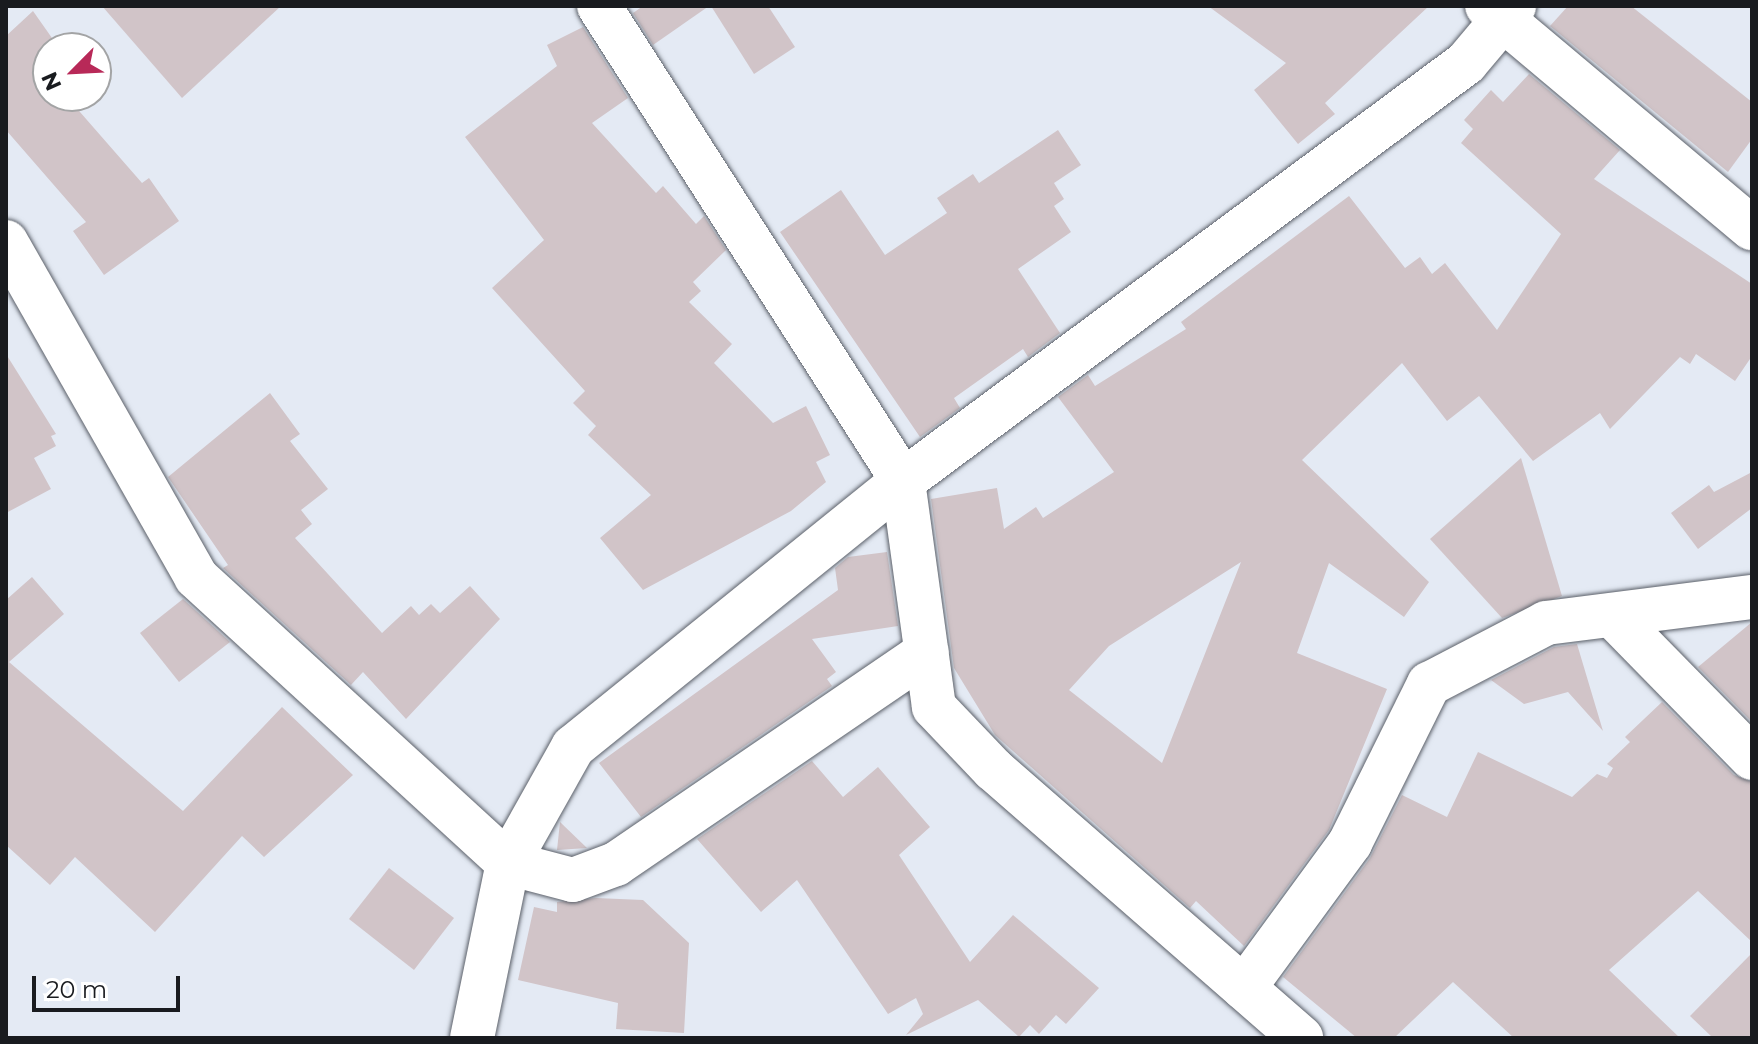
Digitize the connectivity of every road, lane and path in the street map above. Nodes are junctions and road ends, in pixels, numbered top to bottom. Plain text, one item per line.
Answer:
1 (599, 6) edge
2 (1501, 10) edge
3 (1752, 228) edge
4 (6, 242) edge
5 (903, 481) junction
6 (1752, 597) edge
7 (1615, 618) junction
8 (927, 652) junction
9 (1752, 758) edge
10 (508, 863) junction
11 (1244, 988) junction
12 (472, 1038) edge
13 (1301, 1038) edge

1 - 5 street
2 - 3 street
2 - 5 street
4 - 10 street
5 - 8 street
5 - 10 street
6 - 7 street
7 - 9 street
7 - 11 street
8 - 10 street
8 - 11 street
10 - 12 street
11 - 13 street

